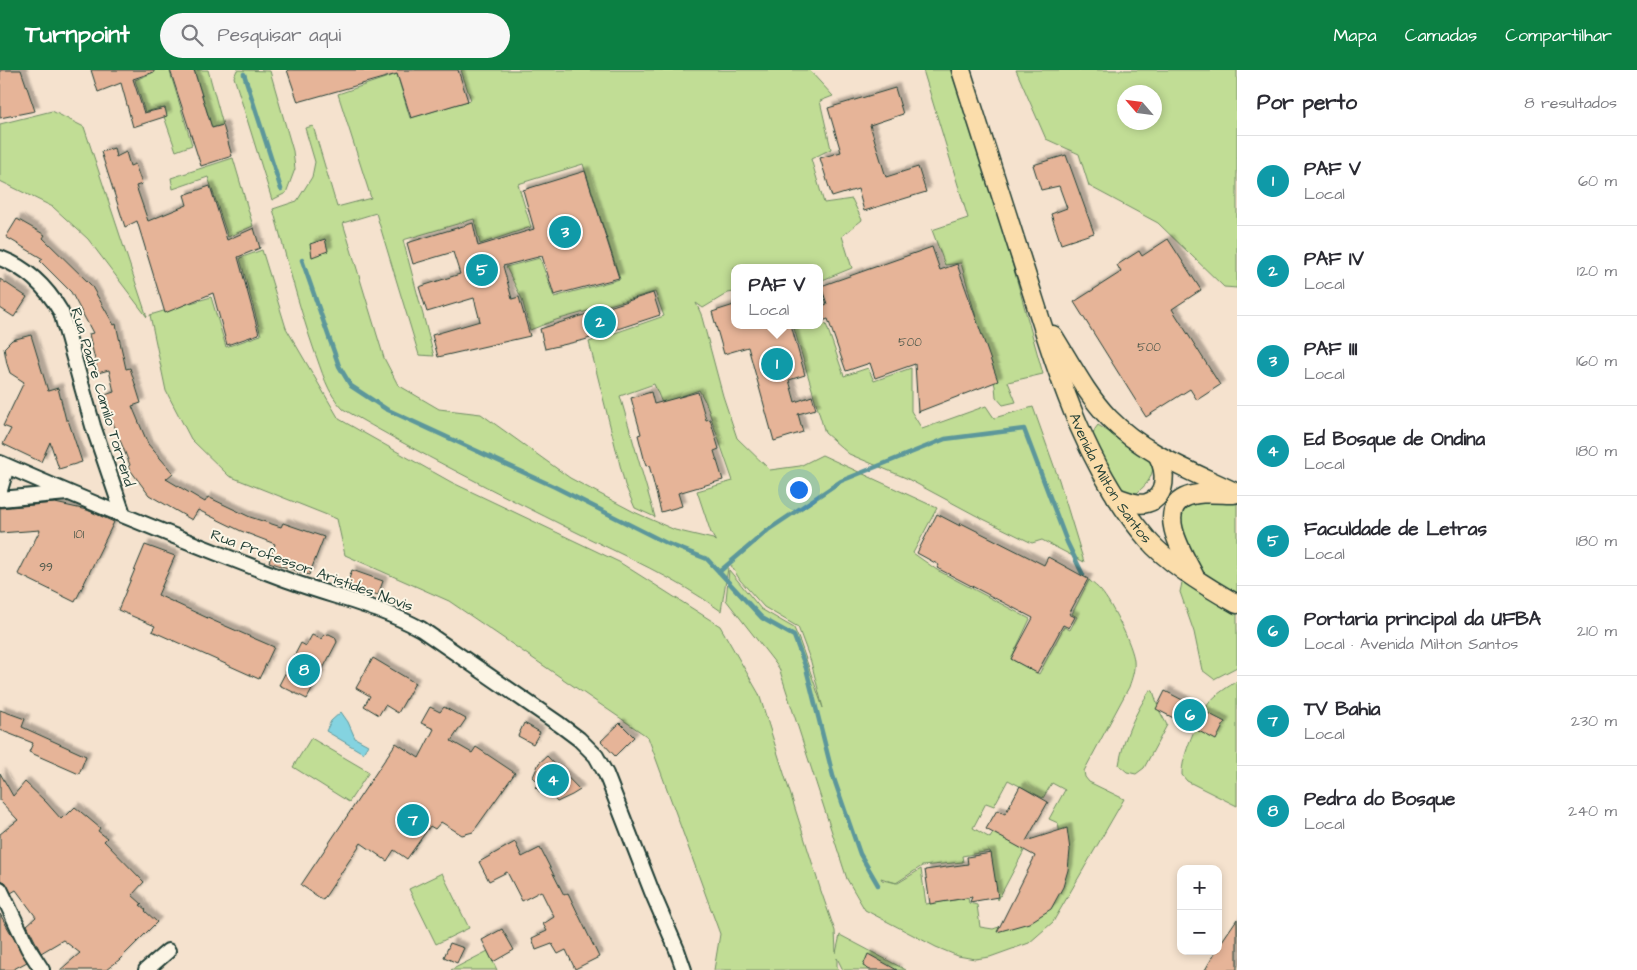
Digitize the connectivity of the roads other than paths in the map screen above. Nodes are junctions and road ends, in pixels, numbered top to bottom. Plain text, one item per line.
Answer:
1 (961, 70) edge
2 (0, 258) edge
3 (1038, 311) junction
4 (1108, 416) junction
5 (1082, 434) junction
6 (1158, 456) junction
7 (0, 463) edge
8 (0, 490) edge
9 (68, 493) junction
10 (1237, 494) edge
11 (1116, 497) junction
12 (0, 499) edge
13 (123, 514) junction
14 (1195, 578) junction
15 (1237, 604) edge
16 (0, 889) edge
17 (168, 951) dead end
18 (39, 969) edge
19 (146, 970) edge
20 (684, 970) edge

1 - 3 main road, Avenida Milton Santos
2 - 13 street, Rua Padre Camilo Torrend
3 - 4 main road, Avenida Milton Santos
3 - 5 main road, Avenida Milton Santos
4 - 5 main road
4 - 6 main road, Avenida Milton Santos
5 - 11 main road, Avenida Milton Santos
6 - 10 main road, Avenida Milton Santos
6 - 11 main road
7 - 8 street
7 - 9 street, Rua Professor Aristides Novis
9 - 12 street
9 - 13 street, Rua Professor Aristides Novis
10 - 14 main road
11 - 14 main road, Avenida Milton Santos
13 - 20 street, Rua Professor Aristides Novis
14 - 15 main road, Avenida Milton Santos
16 - 18 street
17 - 19 street

